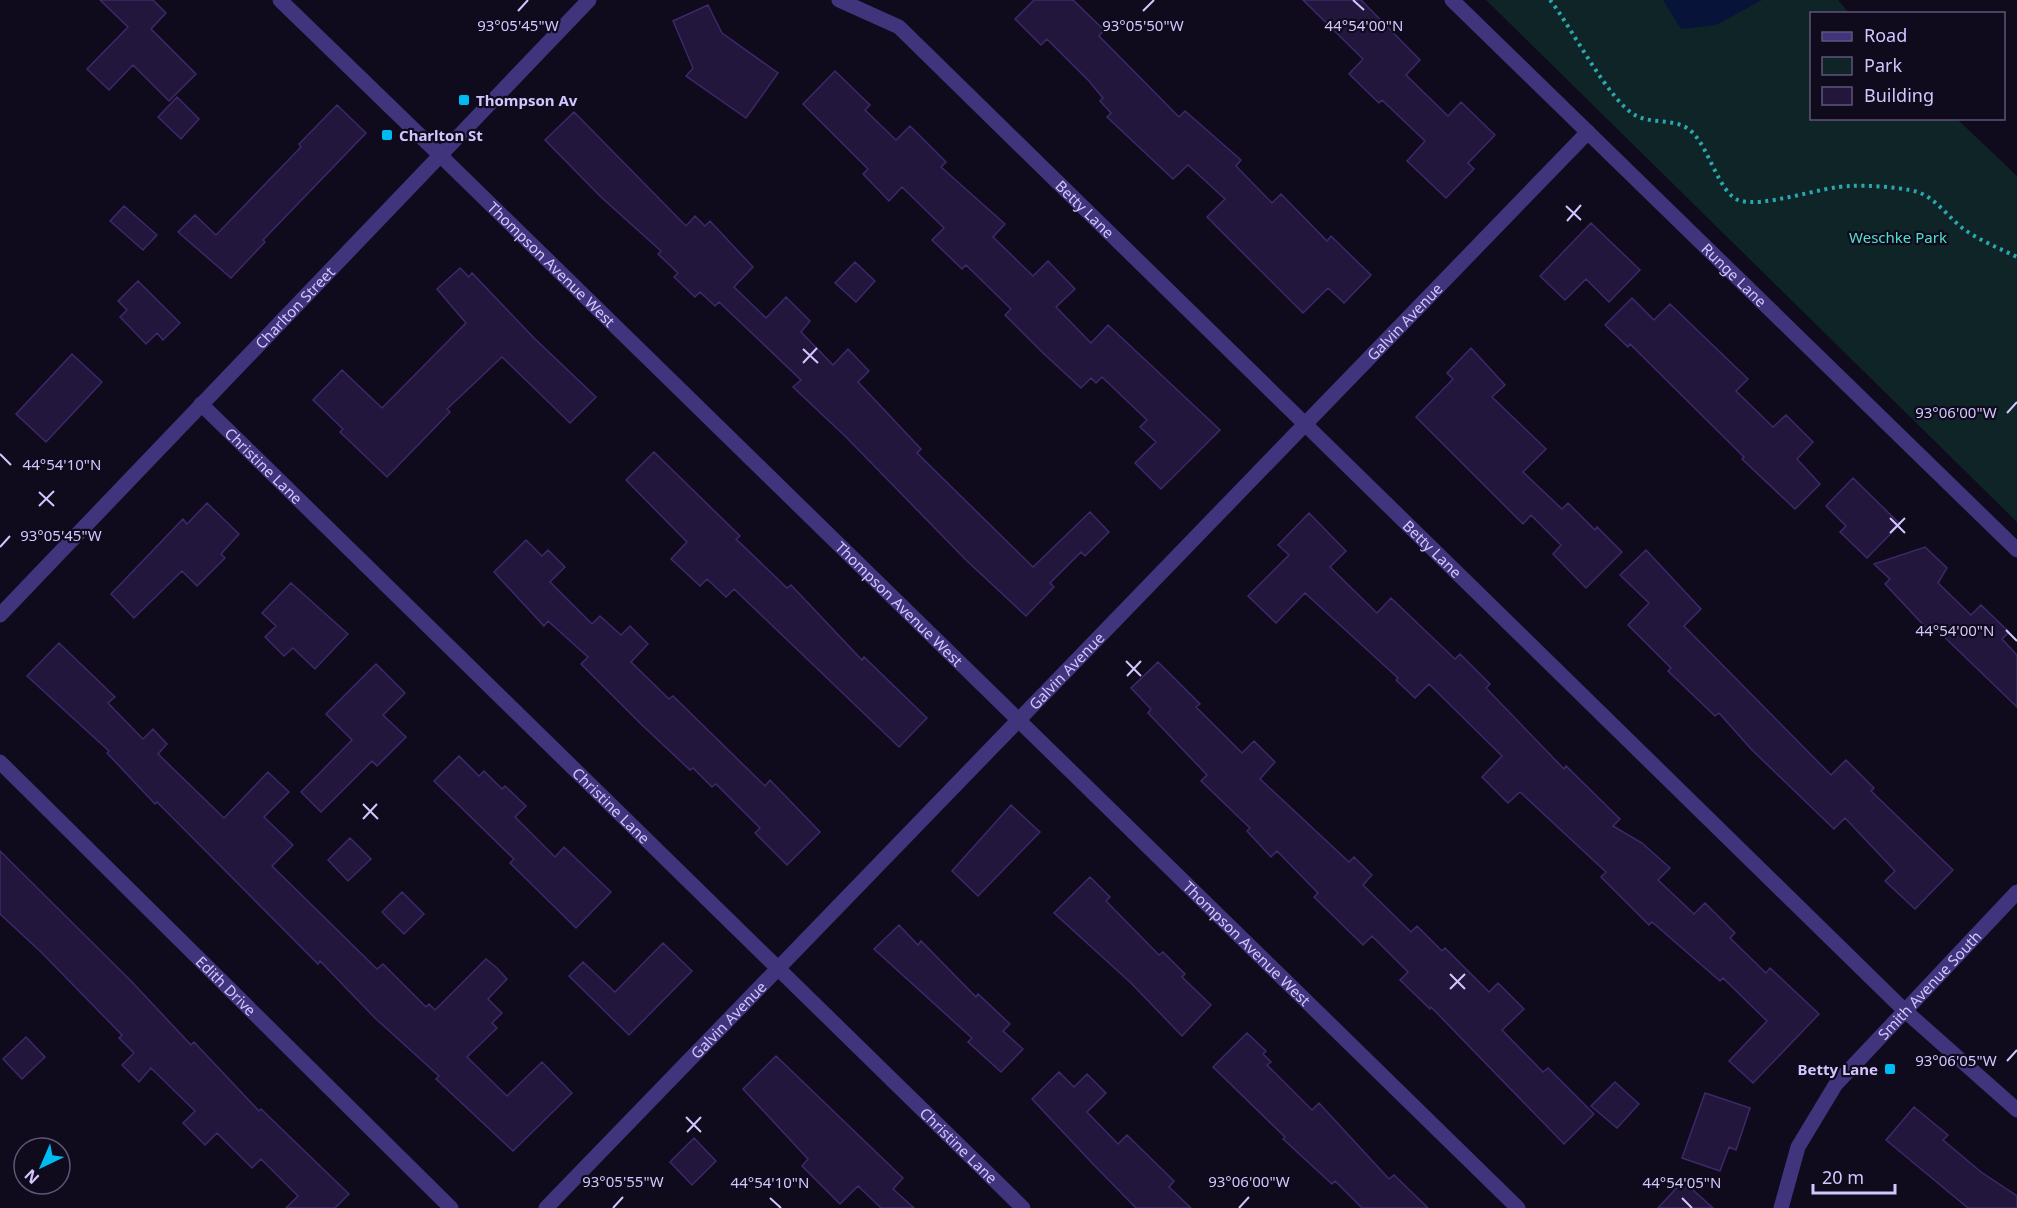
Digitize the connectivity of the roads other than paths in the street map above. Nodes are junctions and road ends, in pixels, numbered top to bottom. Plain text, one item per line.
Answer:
1 (280, 0) edge
2 (589, 0) edge
3 (839, 0) edge
4 (1452, 0) edge
5 (1588, 132) junction
6 (440, 155) junction
7 (201, 404) junction
8 (1305, 424) junction
9 (2017, 550) edge
10 (0, 615) edge
11 (1018, 721) junction
12 (0, 762) edge
13 (2017, 892) edge
14 (778, 968) junction
15 (1904, 1009) junction
16 (2017, 1110) edge
17 (451, 1208) edge
18 (546, 1208) edge
19 (1023, 1208) edge
20 (1518, 1208) edge
21 (1781, 1208) edge

1 - 6 street, Thompson Avenue West
2 - 6 street, Charlton Street
3 - 8 street, Betty Lane
4 - 5 street, Runge Lane
5 - 8 street, Galvin Avenue
5 - 9 street, Runge Lane
6 - 7 street, Charlton Street
6 - 11 street, Thompson Avenue West
7 - 10 street, Charlton Street
7 - 14 street, Christine Lane
8 - 11 street, Galvin Avenue
8 - 15 street, Betty Lane
11 - 14 street, Galvin Avenue
11 - 20 street, Thompson Avenue West
12 - 17 street, Edith Drive
13 - 15 street, Smith Avenue South
14 - 18 street, Galvin Avenue
14 - 19 street, Christine Lane
15 - 16 street, Betty Lane
15 - 21 street, Smith Avenue South

